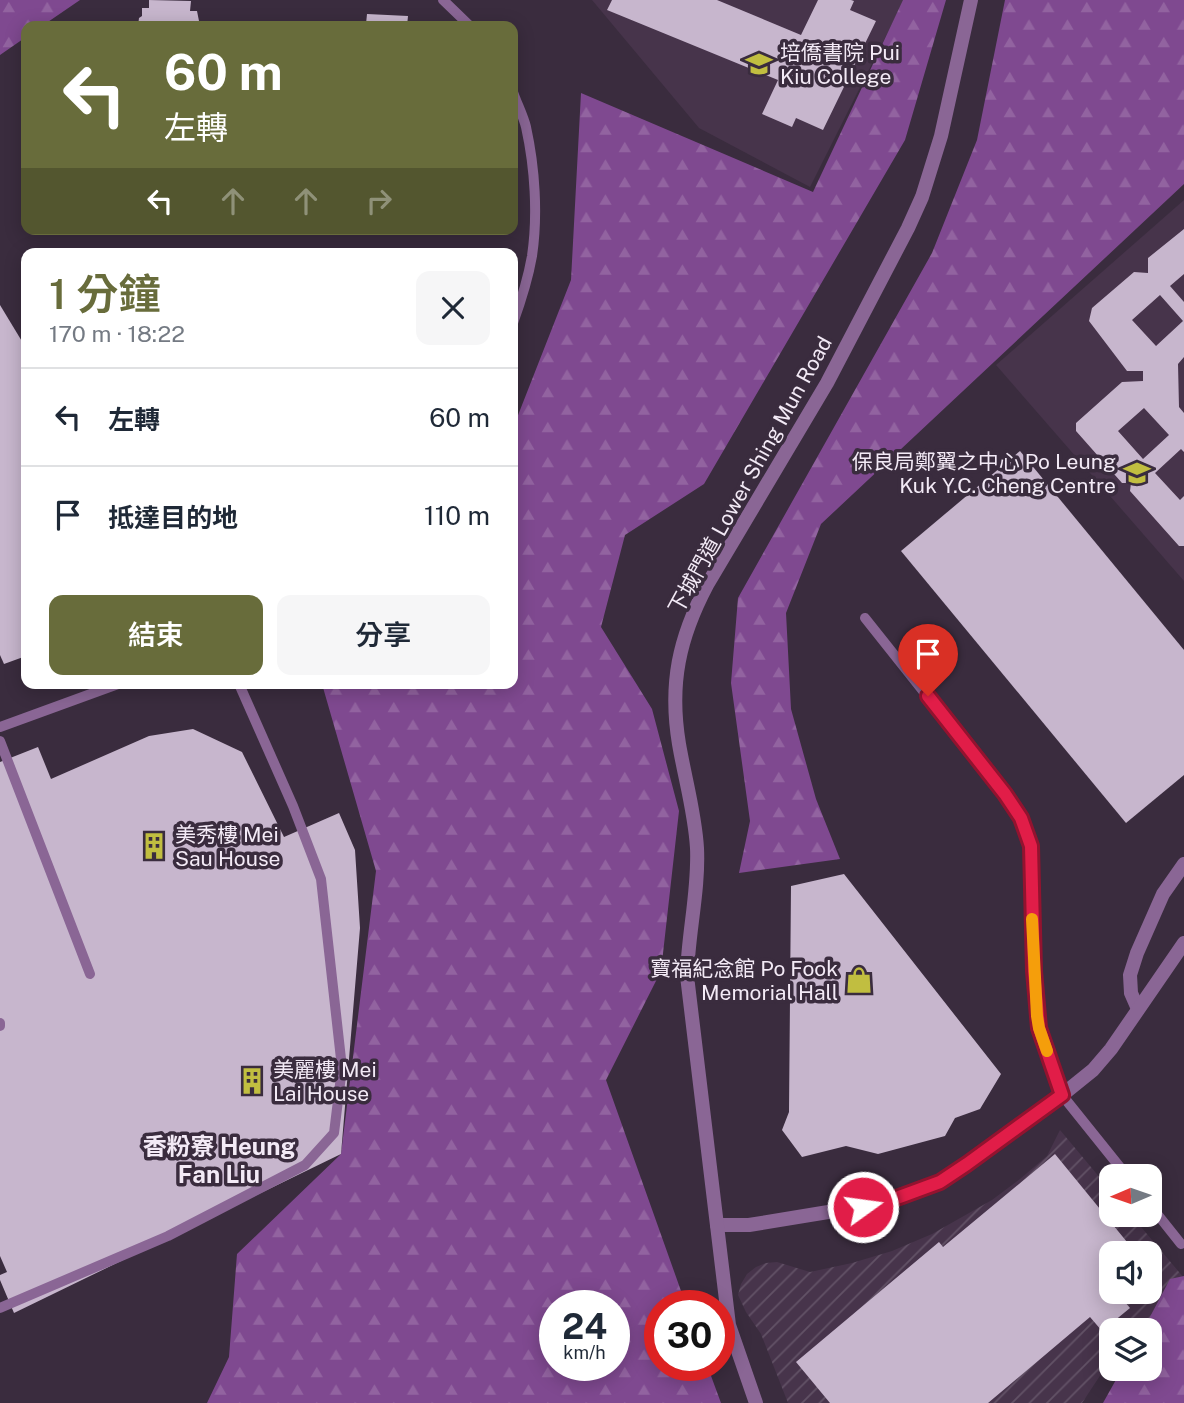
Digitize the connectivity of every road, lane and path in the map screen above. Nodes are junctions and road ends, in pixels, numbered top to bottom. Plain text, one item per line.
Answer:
1 (443, 0) edge
2 (971, 0) edge
3 (465, 21) edge
4 (518, 106) edge
5 (518, 309) edge
6 (865, 618) dead end
7 (104, 689) edge
8 (241, 689) edge
9 (0, 727) edge
10 (0, 741) edge
11 (1184, 864) edge
12 (1184, 943) edge
13 (90, 974) dead end
14 (1138, 1009) junction
15 (1062, 1095) junction
16 (1117, 1164) edge
17 (1162, 1220) edge
18 (717, 1225) junction
19 (1181, 1244) dead end
20 (0, 1308) edge
21 (756, 1403) edge

1 - 3 lane
2 - 18 street, 下城門道 Lower Shing Mun Road
4 - 5 lane
6 - 15 lane
7 - 9 lane
8 - 20 lane
10 - 13 lane
11 - 14 street
12 - 14 street
14 - 15 street
15 - 16 lane
15 - 18 street
17 - 19 lane
18 - 21 street, 下城門道 Lower Shing Mun Road

